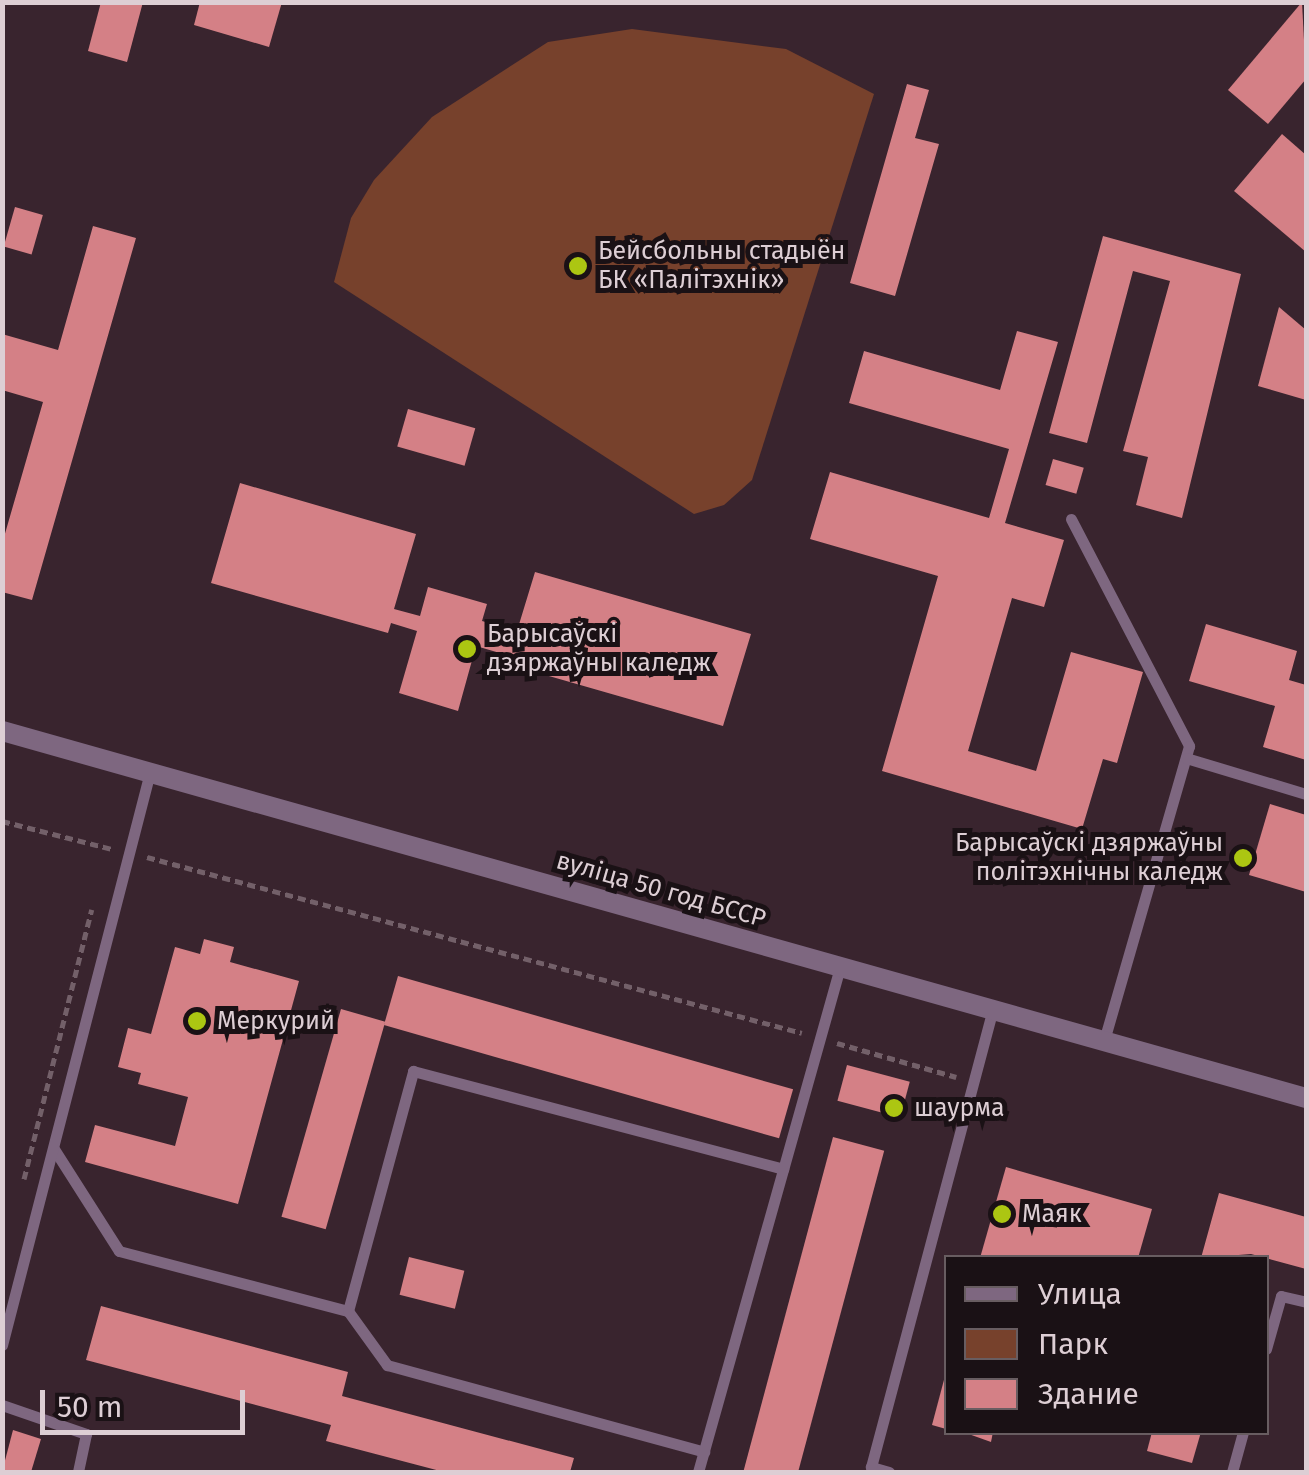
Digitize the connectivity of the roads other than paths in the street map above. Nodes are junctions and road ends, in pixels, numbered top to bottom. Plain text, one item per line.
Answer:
1 (1071, 519) dead end
2 (2, 731) edge
3 (1186, 758) junction
4 (150, 772) junction
5 (1306, 794) edge
6 (840, 967) junction
7 (993, 1010) junction
8 (1104, 1041) junction
9 (1306, 1098) edge
10 (54, 1150) junction
11 (783, 1169) junction
12 (1306, 1302) edge
13 (348, 1311) junction
14 (1269, 1338) edge
15 (2, 1345) edge
16 (2, 1406) edge
17 (1242, 1435) edge
18 (704, 1452) junction
19 (78, 1472) edge
20 (698, 1472) edge
21 (889, 1472) edge
22 (1232, 1472) edge

1 - 3 lane
2 - 4 street, вуліца 50 год БССР
3 - 5 lane
3 - 8 lane
4 - 6 street, вуліца 50 год БССР
4 - 10 lane
6 - 7 street, вуліца 50 год БССР
6 - 11 lane
7 - 8 street, вуліца 50 год БССР
7 - 21 lane
8 - 9 street, вуліца 50 год БССР
10 - 13 lane
10 - 15 lane
11 - 13 lane
11 - 18 lane
12 - 14 lane
13 - 18 lane
16 - 19 lane
17 - 22 lane
18 - 20 lane

